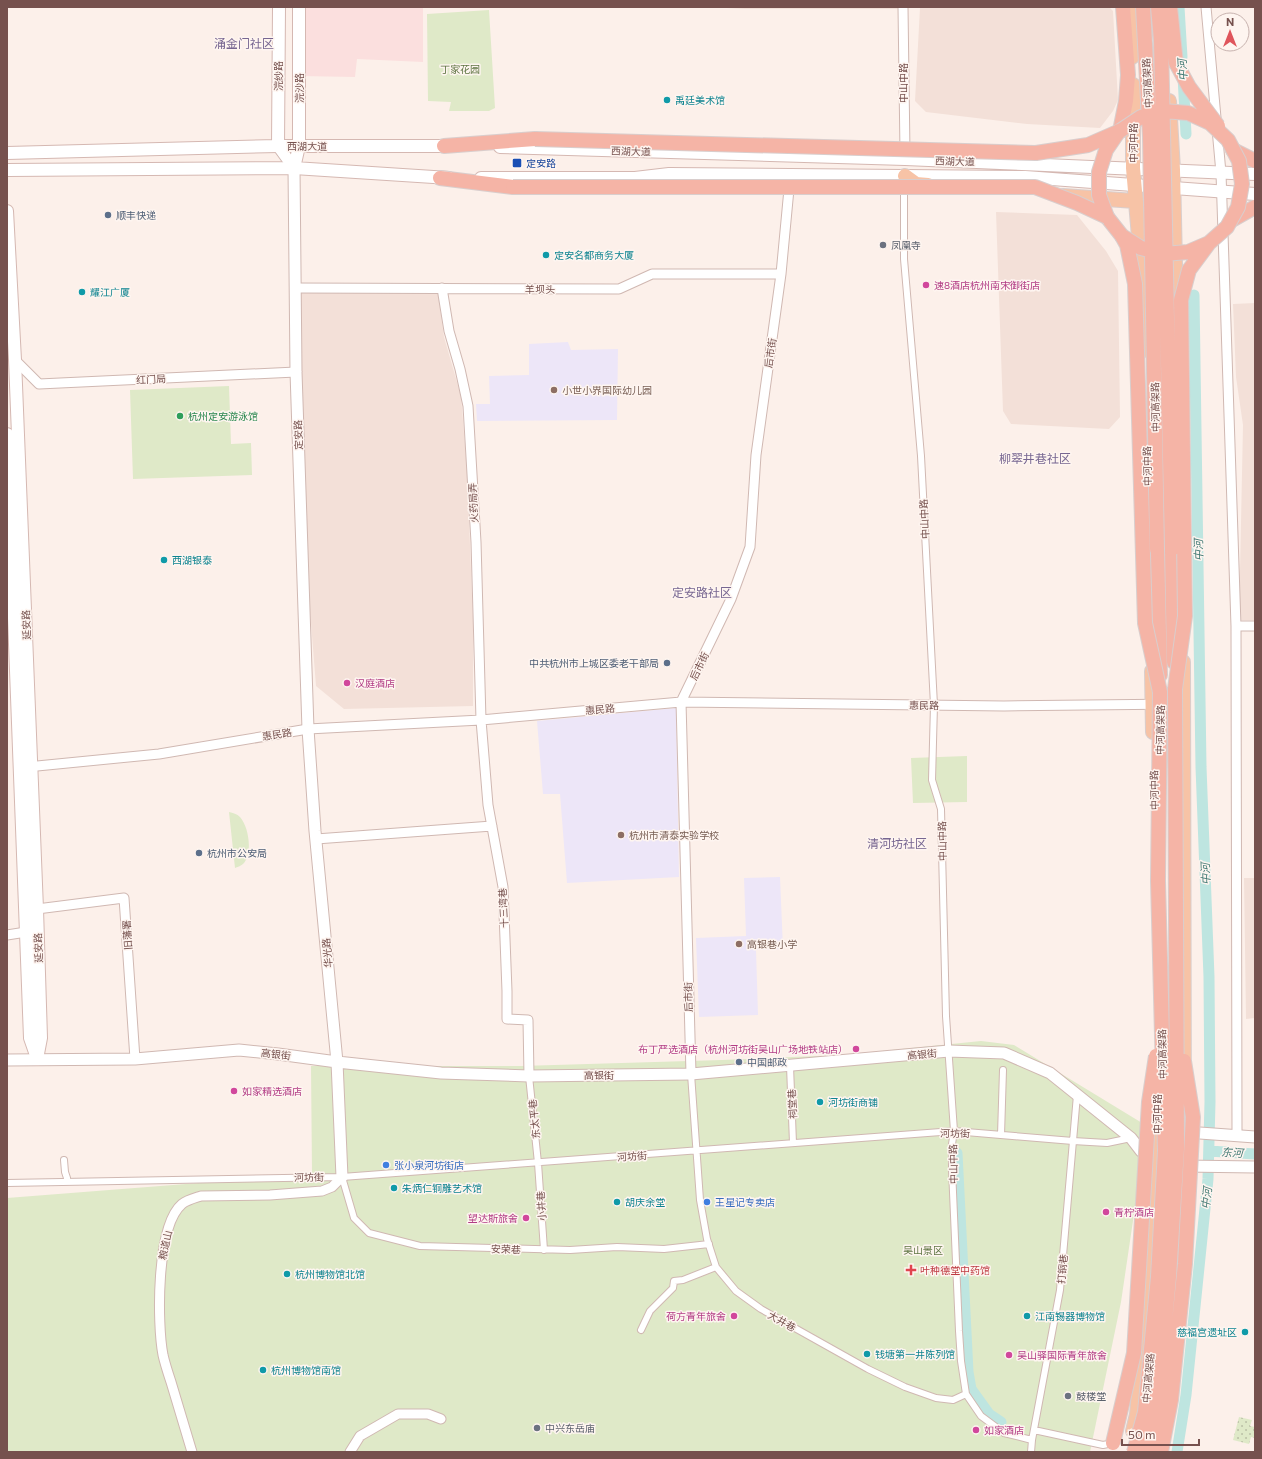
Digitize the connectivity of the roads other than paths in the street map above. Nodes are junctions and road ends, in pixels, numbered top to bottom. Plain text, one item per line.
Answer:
1 (279, 7) edge
2 (299, 7) edge
3 (903, 7) edge
4 (1123, 7) edge
5 (1132, 7) edge
6 (1143, 7) edge
7 (1158, 7) edge
8 (1163, 7) edge
9 (1170, 7) edge
10 (1206, 7) edge
11 (1120, 131) junction
12 (1230, 145) junction
13 (278, 146) junction
14 (299, 146) junction
15 (444, 146) junction
16 (7, 153) edge
17 (905, 159) junction
18 (1255, 161) edge
19 (294, 168) junction
20 (1133, 168) junction
21 (7, 170) edge
22 (1173, 170) junction
23 (1222, 172) junction
24 (1255, 174) edge
25 (905, 176) junction
26 (440, 178) junction
27 (1134, 185) junction
28 (1173, 188) junction
29 (789, 189) dead end
30 (1222, 192) junction
31 (904, 194) dead end
32 (1255, 194) edge
33 (1135, 201) junction
34 (1255, 207) edge
35 (7, 211) edge
36 (1107, 217) junction
37 (1230, 221) junction
38 (1122, 236) junction
39 (1209, 243) junction
40 (781, 274) junction
41 (295, 288) junction
42 (442, 288) junction
43 (15, 360) junction
44 (296, 372) junction
45 (7, 434) edge
46 (16, 623) edge
47 (1236, 626) junction
48 (1255, 626) edge
49 (1175, 689) junction
50 (1160, 692) junction
51 (681, 702) junction
52 (1153, 704) junction
53 (1183, 704) junction
54 (934, 705) junction
55 (481, 720) junction
56 (308, 729) junction
57 (26, 767) junction
58 (492, 826) junction
59 (316, 839) junction
60 (37, 909) junction
61 (26, 932) junction
62 (7, 935) edge
63 (1162, 1020) junction
64 (1177, 1020) junction
65 (950, 1051) junction
66 (135, 1059) junction
67 (7, 1060) edge
68 (37, 1060) junction
69 (337, 1062) junction
70 (790, 1066) junction
71 (1002, 1070) dead end
72 (691, 1074) junction
73 (529, 1076) junction
74 (1077, 1095) junction
75 (954, 1131) junction
76 (1184, 1132) junction
77 (1157, 1133) junction
78 (1001, 1135) junction
79 (1234, 1135) junction
80 (1255, 1137) edge
81 (1131, 1138) junction
82 (1073, 1141) junction
83 (793, 1143) junction
84 (696, 1151) junction
85 (64, 1160) dead end
86 (1156, 1160) junction
87 (538, 1163) junction
88 (1190, 1166) junction
89 (1255, 1167) edge
90 (342, 1177) junction
91 (67, 1178) dead end
92 (7, 1183) edge
93 (709, 1244) junction
94 (544, 1250) junction
95 (716, 1267) junction
96 (641, 1330) dead end
97 (966, 1394) junction
98 (441, 1419) dead end
99 (1034, 1430) junction
100 (1032, 1440) junction
101 (1113, 1448) edge
102 (192, 1452) edge
103 (350, 1452) edge
104 (1030, 1452) edge
105 (1128, 1452) edge
106 (1134, 1452) edge
107 (1148, 1452) edge
108 (1153, 1452) edge
109 (1161, 1452) edge

1 - 13 main road, 浣纱路
2 - 14 main road, 浣沙路
3 - 17 street, 中山中路
4 - 11 highway
5 - 20 main road, 中河中路
6 - 50 highway, 中河高架路, bridge
7 - 49 highway, 中河高架路, bridge
8 - 22 main road
9 - 12 highway, bridge
10 - 23 street
11 - 12 highway, bridge
11 - 15 highway, bridge
11 - 36 highway, bridge
12 - 18 highway
12 - 37 highway, bridge
13 - 14 main road, 西湖大道
13 - 16 main road, 西湖大道
13 - 19 street
14 - 15 main road, 西湖大道
14 - 19 main road, 浣沙路
15 - 17 main road, 西湖大道
17 - 20 main road, 西湖大道
19 - 21 main road
19 - 26 main road
19 - 41 street, 定安路
20 - 22 main road, 西湖大道
20 - 27 main road, 中河中路
22 - 23 main road, 西湖大道
22 - 28 main road
23 - 24 main road, 西湖大道
23 - 30 street
25 - 26 main road
25 - 27 main road
25 - 33 main road
26 - 36 highway, bridge
27 - 28 main road
27 - 33 main road, 中河中路
28 - 30 main road
28 - 53 main road
29 - 40 street, 后市街
30 - 32 main road
30 - 47 street
31 - 54 street, 中山中路
33 - 52 main road, 中河中路
34 - 37 highway
35 - 43 main road, 延安路
36 - 38 highway
37 - 39 highway, bridge
38 - 39 highway, bridge
38 - 50 highway, bridge
39 - 49 highway, bridge
40 - 42 street, 羊坝头
40 - 51 street, 后市街
41 - 42 street, 羊坝头
41 - 44 street, 定安路
42 - 55 street, 火药局弄
43 - 44 street, 红门局
43 - 46 main road, 延安路
44 - 56 street, 定安路
45 - 46 main road, 延安路
46 - 57 main road, 延安路
47 - 48 street
47 - 79 street
49 - 64 highway, 中河高架路, bridge
50 - 63 highway, 中河高架路, bridge
51 - 54 street, 惠民路
51 - 55 street, 惠民路
51 - 72 street, 后市街
52 - 53 street, 惠民路
52 - 54 street, 惠民路
52 - 77 main road, 中河中路
53 - 76 main road
54 - 65 street, 中山中路
55 - 56 street, 惠民路
55 - 58 street, 十三湾巷
56 - 57 street, 惠民路
56 - 59 street, 华光路
57 - 60 main road, 延安路
57 - 61 main road, 延安路
58 - 59 street
58 - 73 street, 十三湾巷
59 - 69 street, 华光路
60 - 66 street, 旧藩署
60 - 68 main road, 延安路
61 - 62 street
61 - 68 main road, 延安路
63 - 101 highway, bridge
63 - 106 highway, 中河高架路, bridge
64 - 107 highway, 中河高架路, bridge
64 - 109 highway, bridge
65 - 70 street, 高银街
65 - 74 street, 高银街
65 - 75 street, 中山中路
66 - 68 street, 高银街
66 - 69 street, 高银街
67 - 68 street, 高银街
69 - 73 street, 高银街
69 - 90 street, 华光路
70 - 72 street, 高银街
70 - 83 street, 祠堂巷
71 - 78 street
72 - 73 street, 高银街
72 - 84 street, 后市街
73 - 87 street, 东太平巷
74 - 81 street, 高银街
74 - 82 street, 打铜巷
75 - 78 street, 河坊街
75 - 83 street, 河坊街
75 - 97 street, 中山中路
76 - 77 street, 河坊街
76 - 79 street, 河坊街
76 - 88 main road
77 - 81 street, 河坊街
77 - 86 main road, 中河中路
78 - 82 street, 河坊街
79 - 80 street, 河坊街
81 - 82 street, 河坊街
81 - 86 street, 高银街
82 - 99 street, 打铜巷
83 - 84 street, 河坊街
84 - 87 street, 河坊街
84 - 93 street, 大井巷
85 - 91 street
86 - 88 street
86 - 105 main road, 中河中路
87 - 90 street, 河坊街
87 - 94 street, 小井巷
88 - 89 street
88 - 108 main road
90 - 92 street, 河坊街
90 - 94 street, 安荣巷
90 - 102 street, 粮道山
93 - 94 street, 安荣巷
93 - 95 street, 大井巷
95 - 96 street
95 - 97 street, 大井巷
97 - 100 street, 中山中路
98 - 103 street
99 - 100 street, 打铜巷
99 - 101 street
100 - 104 street

